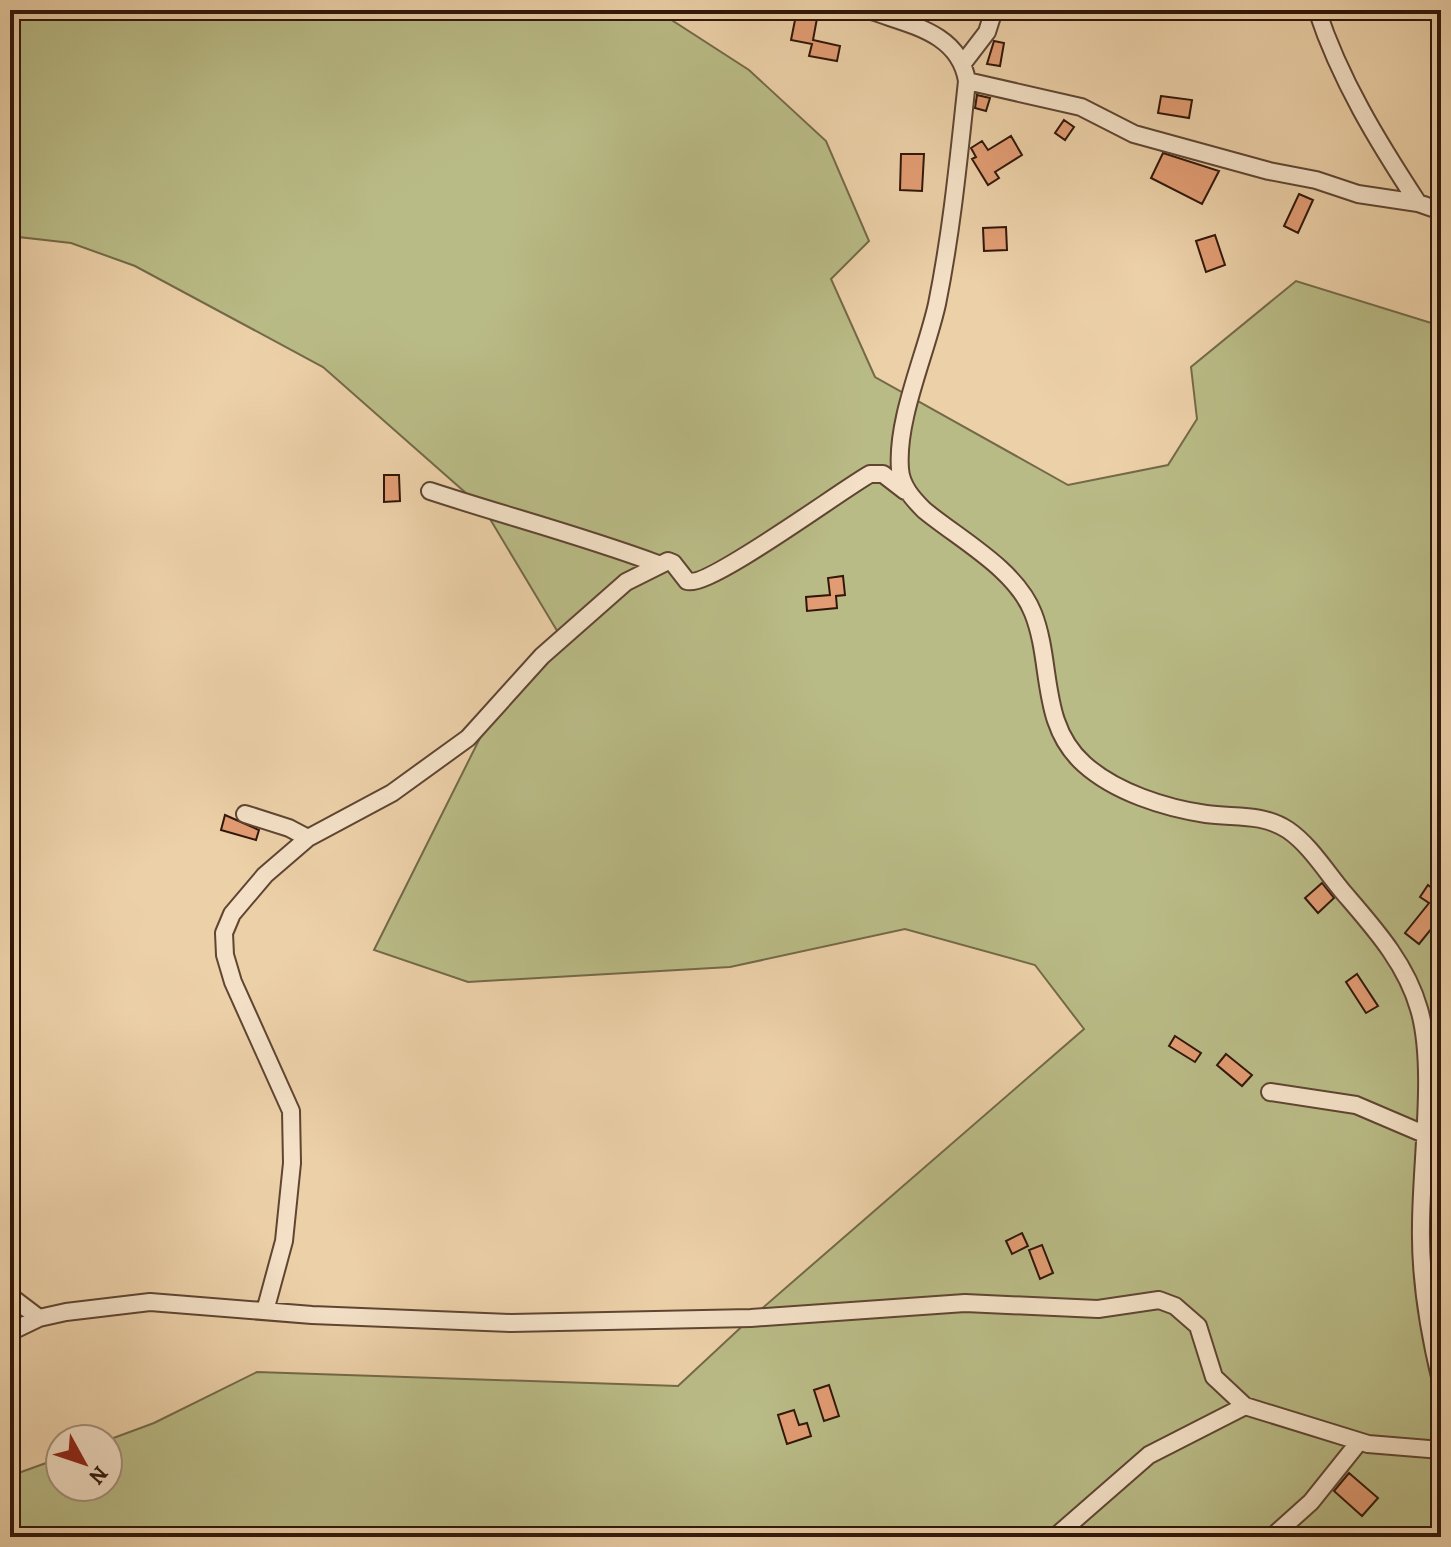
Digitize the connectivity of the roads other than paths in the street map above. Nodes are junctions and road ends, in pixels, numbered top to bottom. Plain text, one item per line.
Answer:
1 (869, 10) edge
2 (994, 10) edge
3 (1317, 10) edge
4 (964, 62) junction
5 (967, 81) junction
6 (1418, 203) junction
7 (1441, 211) edge
8 (430, 491) dead end
9 (910, 495) junction
10 (658, 564) junction
11 (245, 814) dead end
12 (308, 838) junction
13 (1270, 1092) dead end
14 (1424, 1134) junction
15 (10, 1296) edge
16 (265, 1311) junction
17 (39, 1318) junction
18 (10, 1332) edge
19 (1441, 1381) edge
20 (1245, 1406) junction
21 (1359, 1442) junction
22 (1441, 1450) edge
23 (1055, 1537) edge
24 (1272, 1537) edge

1 - 4 street
2 - 4 street
3 - 6 street
4 - 5 street
5 - 6 street
5 - 9 street
6 - 7 street
8 - 10 street
9 - 10 street
9 - 14 street
10 - 12 street
11 - 12 street
12 - 16 street
13 - 14 street
14 - 19 street
15 - 17 street
16 - 17 street
16 - 20 street
17 - 18 street
20 - 21 street
20 - 23 street
21 - 22 street
21 - 24 street

